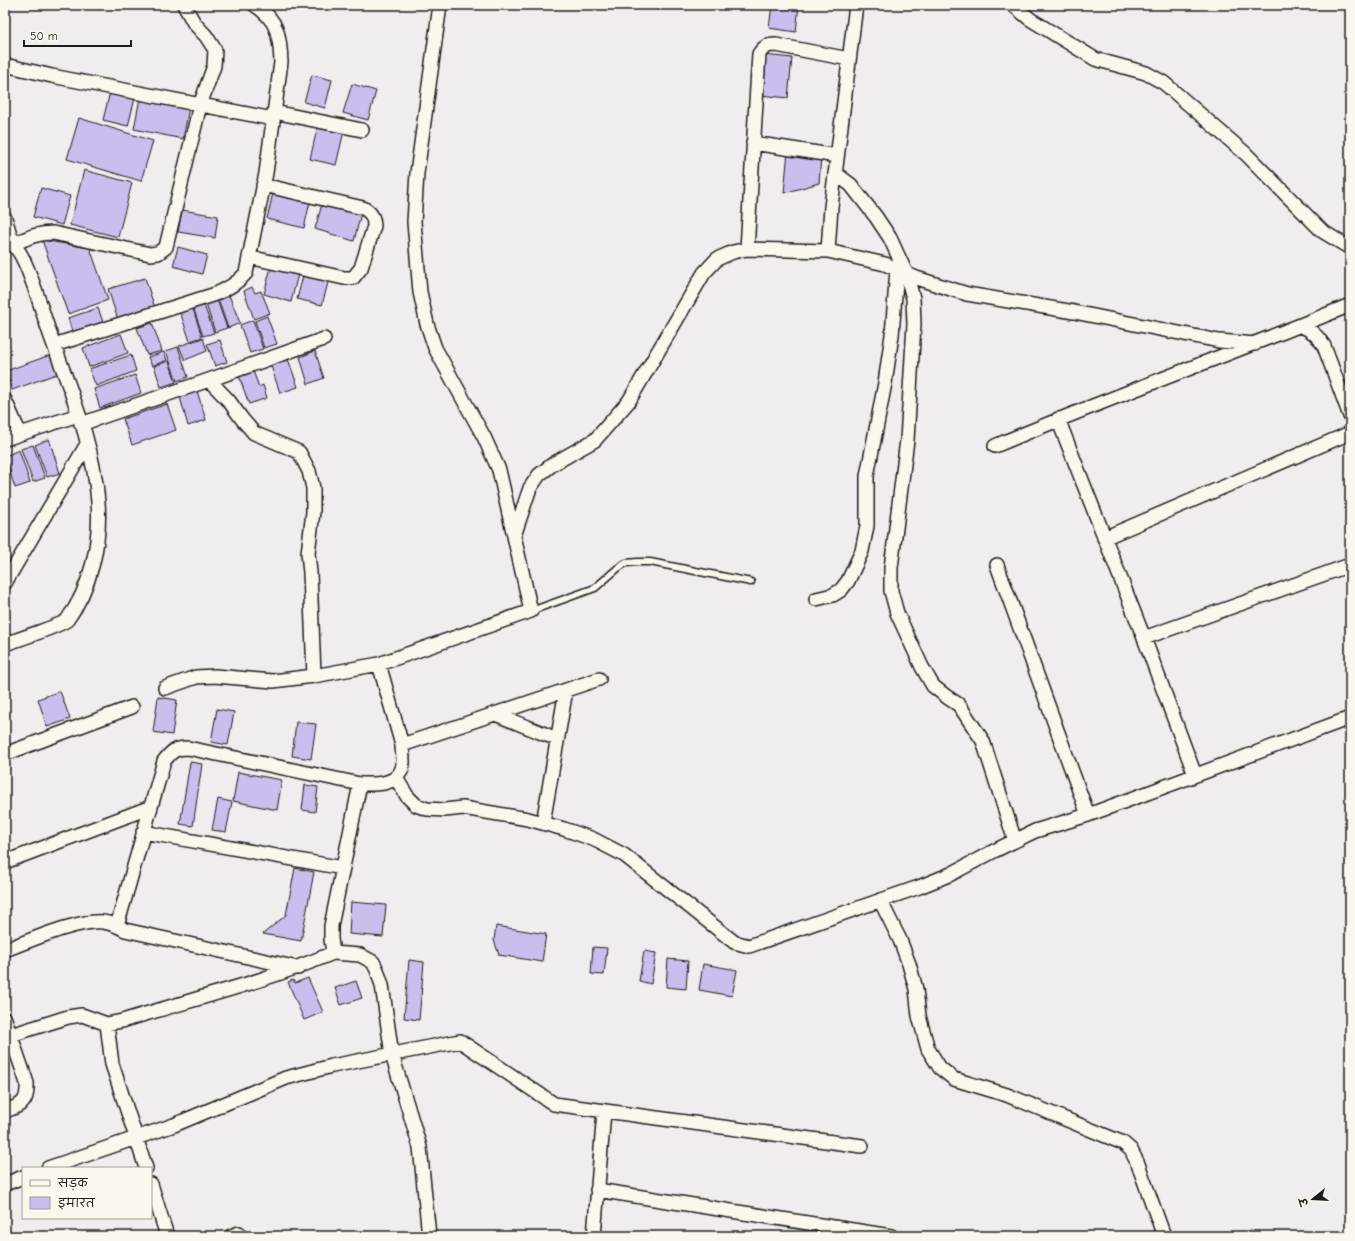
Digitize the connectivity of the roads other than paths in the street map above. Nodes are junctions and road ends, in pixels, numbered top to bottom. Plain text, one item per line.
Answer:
1 (184, 5) edge
2 (254, 5) edge
3 (440, 5) edge
4 (856, 5) edge
5 (1013, 5) edge
6 (849, 59) junction
7 (5, 65) edge
8 (200, 104) junction
9 (274, 116) junction
10 (362, 130) dead end
11 (753, 143) junction
12 (837, 156) junction
13 (835, 173) junction
14 (263, 185) junction
15 (5, 218) edge
16 (9, 240) edge
17 (1350, 248) edge
18 (747, 249) junction
19 (828, 251) junction
20 (249, 257) junction
21 (902, 271) junction
22 (1350, 305) edge
23 (1301, 326) junction
24 (324, 339) dead end
25 (1255, 344) junction
26 (54, 345) junction
27 (209, 380) junction
28 (5, 400) edge
29 (1350, 416) edge
30 (80, 419) junction
31 (1058, 419) junction
32 (1350, 432) edge
33 (20, 434) junction
34 (5, 439) edge
35 (88, 444) junction
36 (995, 446) dead end
37 (514, 536) junction
38 (1104, 538) junction
39 (997, 565) dead end
40 (1350, 565) edge
41 (751, 582) dead end
42 (5, 583) edge
43 (816, 599) dead end
44 (531, 611) junction
45 (1144, 638) junction
46 (5, 644) edge
47 (379, 664) junction
48 (314, 676) junction
49 (599, 679) dead end
50 (165, 688) dead end
51 (566, 690) junction
52 (132, 707) dead end
53 (495, 714) junction
54 (1350, 718) edge
55 (557, 739) junction
56 (402, 746) junction
57 (5, 754) edge
58 (1195, 776) junction
59 (396, 778) junction
60 (360, 784) junction
61 (151, 807) junction
62 (1088, 815) junction
63 (543, 823) junction
64 (144, 832) junction
65 (1015, 841) junction
66 (5, 862) edge
67 (343, 868) junction
68 (880, 900) junction
69 (117, 926) junction
70 (5, 950) edge
71 (333, 953) junction
72 (298, 968) junction
73 (5, 1019) edge
74 (107, 1024) junction
75 (11, 1035) junction
76 (392, 1055) junction
77 (5, 1111) edge
78 (604, 1111) junction
79 (136, 1137) junction
80 (862, 1146) dead end
81 (51, 1167) edge
82 (146, 1167) edge
83 (22, 1177) edge
84 (5, 1184) edge
85 (152, 1187) edge
86 (597, 1190) junction
87 (167, 1236) edge
88 (429, 1236) edge
89 (594, 1236) edge
90 (891, 1236) edge
91 (1164, 1236) edge

1 - 8 street
2 - 9 street
3 - 37 street
4 - 6 street
5 - 17 street
6 - 11 street
6 - 12 street
7 - 8 street
8 - 9 street
8 - 16 street
9 - 10 street
9 - 14 street
11 - 12 street
11 - 18 street
12 - 13 street
13 - 19 street
13 - 21 street
14 - 20 street
14 - 20 street
15 - 16 street
16 - 26 street
18 - 19 street
18 - 37 street
19 - 21 street
20 - 26 street
21 - 25 street
21 - 43 street
21 - 65 street
22 - 23 street
23 - 25 street
23 - 29 street
24 - 27 street
25 - 31 street
26 - 30 street
27 - 30 street
27 - 48 street
28 - 33 street
30 - 33 street
30 - 35 street
31 - 36 street
31 - 38 street
32 - 38 street
33 - 34 street
35 - 42 street
35 - 46 street
37 - 44 street
38 - 45 street
39 - 62 street
40 - 45 street
41 - 44 lane
44 - 47 street
45 - 58 street
47 - 48 street
47 - 56 street
48 - 50 street
49 - 51 street
51 - 53 street
51 - 55 street
52 - 57 street
53 - 55 street
53 - 56 street
54 - 58 street
55 - 63 street
56 - 59 street
58 - 62 street
59 - 60 street
59 - 63 street
60 - 61 street
60 - 67 street
61 - 64 street
61 - 66 street
62 - 65 street
63 - 68 street
64 - 67 street
64 - 69 street
65 - 68 street
67 - 71 street
68 - 91 street
69 - 70 street
69 - 72 street
71 - 72 street
71 - 76 street
72 - 74 street
73 - 75 street
74 - 75 street
74 - 79 street
75 - 77 street
76 - 78 street
76 - 79 street
76 - 88 street
78 - 80 street
78 - 86 street
79 - 81 street
79 - 82 street
83 - 84 street
85 - 87 street
86 - 89 street
86 - 90 street

